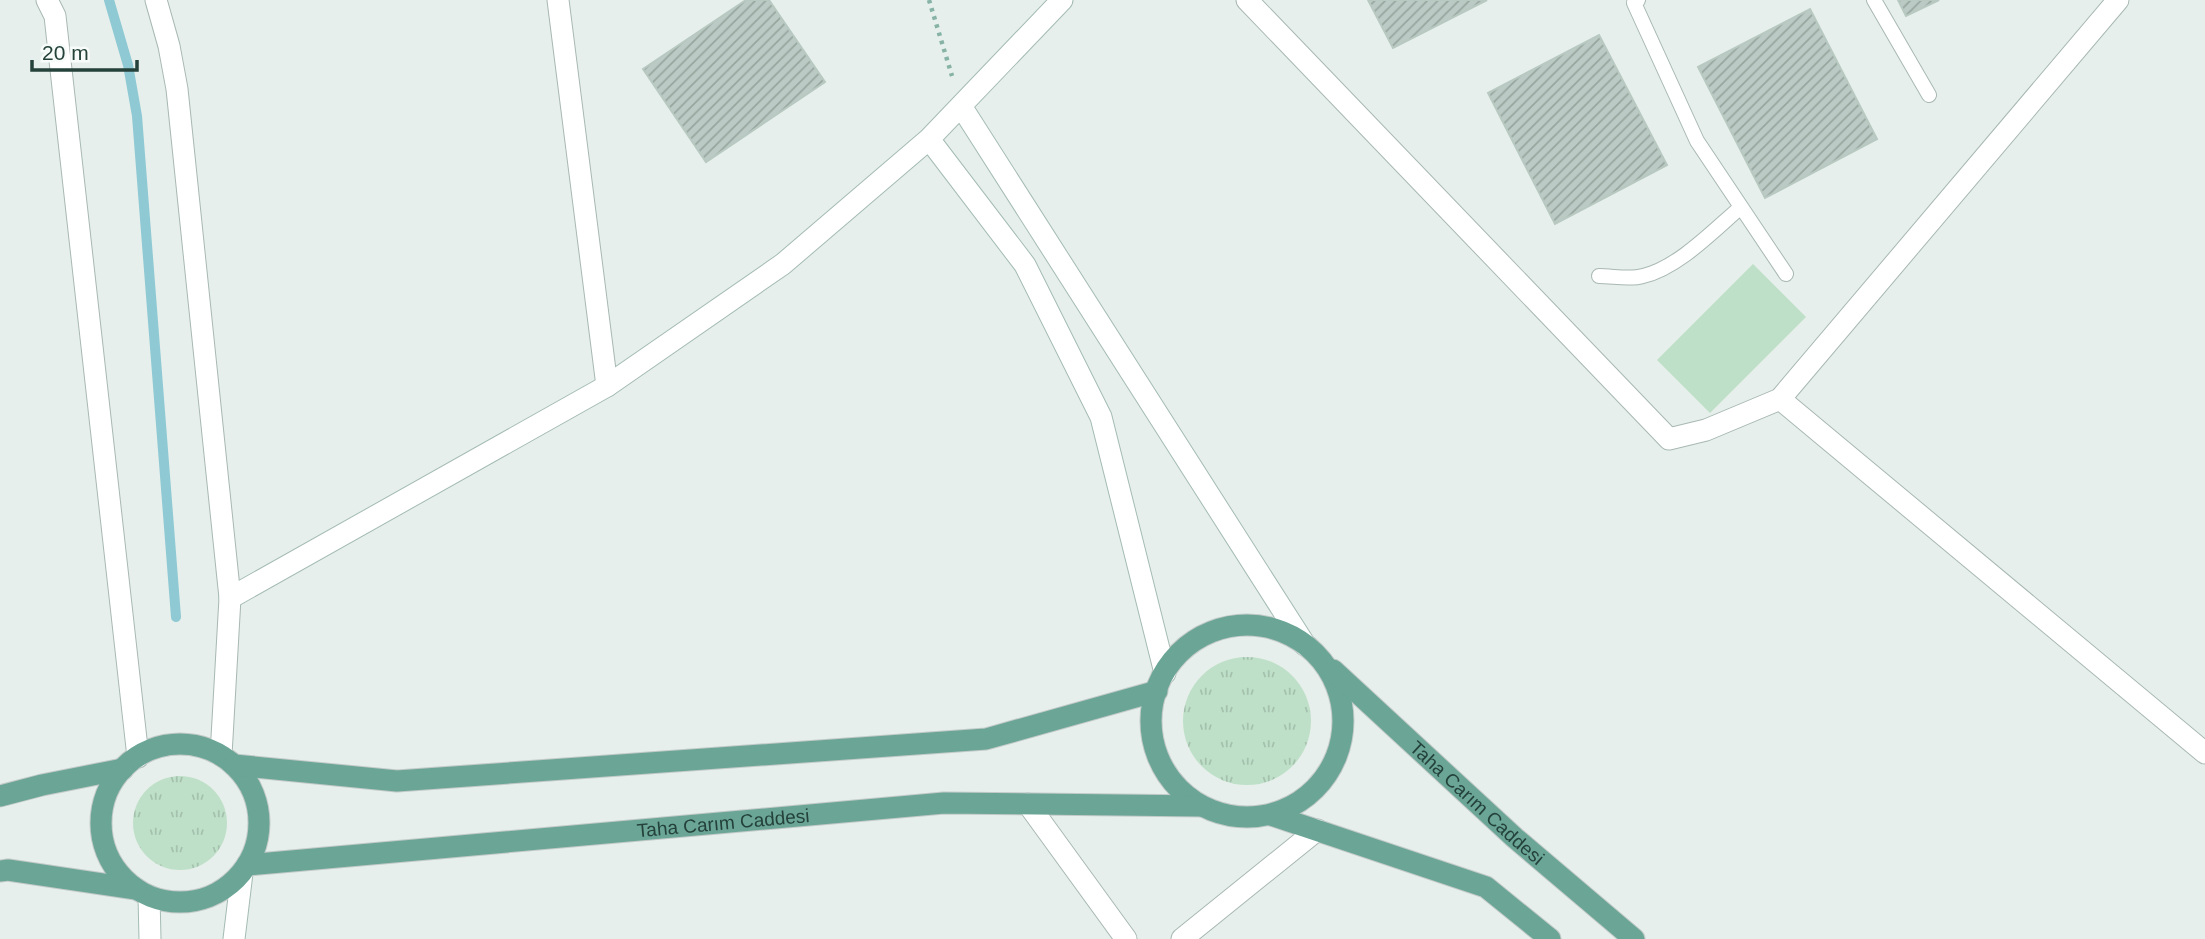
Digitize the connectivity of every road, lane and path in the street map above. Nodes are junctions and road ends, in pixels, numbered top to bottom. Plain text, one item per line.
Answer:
1 (47, 0) edge
2 (156, 0) edge
3 (558, 0) edge
4 (929, 0) edge
5 (1062, 0) edge
6 (1247, 0) edge
7 (1638, 0) edge
8 (1874, 0) edge
9 (2118, 0) edge
10 (1929, 95) dead end
11 (961, 106) junction
12 (929, 139) junction
13 (1741, 207) junction
14 (1786, 274) dead end
15 (1599, 276) dead end
16 (607, 386) junction
17 (1780, 399) junction
18 (230, 598) junction
19 (1305, 645) junction
20 (1323, 661) junction
21 (1161, 682) junction
22 (2205, 753) edge
23 (228, 760) junction
24 (130, 763) junction
25 (0, 796) edge
26 (1028, 804) junction
27 (1201, 806) junction
28 (1271, 814) junction
29 (1317, 830) junction
30 (245, 869) junction
31 (0, 871) edge
32 (142, 892) junction
33 (150, 939) edge
34 (234, 939) edge
35 (1126, 939) edge
36 (1182, 939) edge
37 (1550, 939) edge
38 (1634, 939) edge

1 - 24 street
2 - 18 street
3 - 16 street
4 - 11 path
5 - 11 street
6 - 17 street
7 - 13 lane
8 - 10 lane
9 - 17 street
11 - 12 street
11 - 19 street
12 - 16 street
12 - 21 street
13 - 14 lane
13 - 15 lane
16 - 18 street
17 - 22 street
18 - 23 street
19 - 20 main road
19 - 21 main road
20 - 28 main road
20 - 38 main road, Taha Carım Caddesi
21 - 23 main road
21 - 27 main road
23 - 24 main road
23 - 30 main road
24 - 25 main road
24 - 32 main road
26 - 27 main road, Taha Carım Caddesi
26 - 30 main road, Taha Carım Caddesi
26 - 35 street
27 - 28 main road
28 - 29 main road
29 - 36 street
29 - 37 main road
30 - 32 main road
30 - 34 street
31 - 32 main road
32 - 33 street

